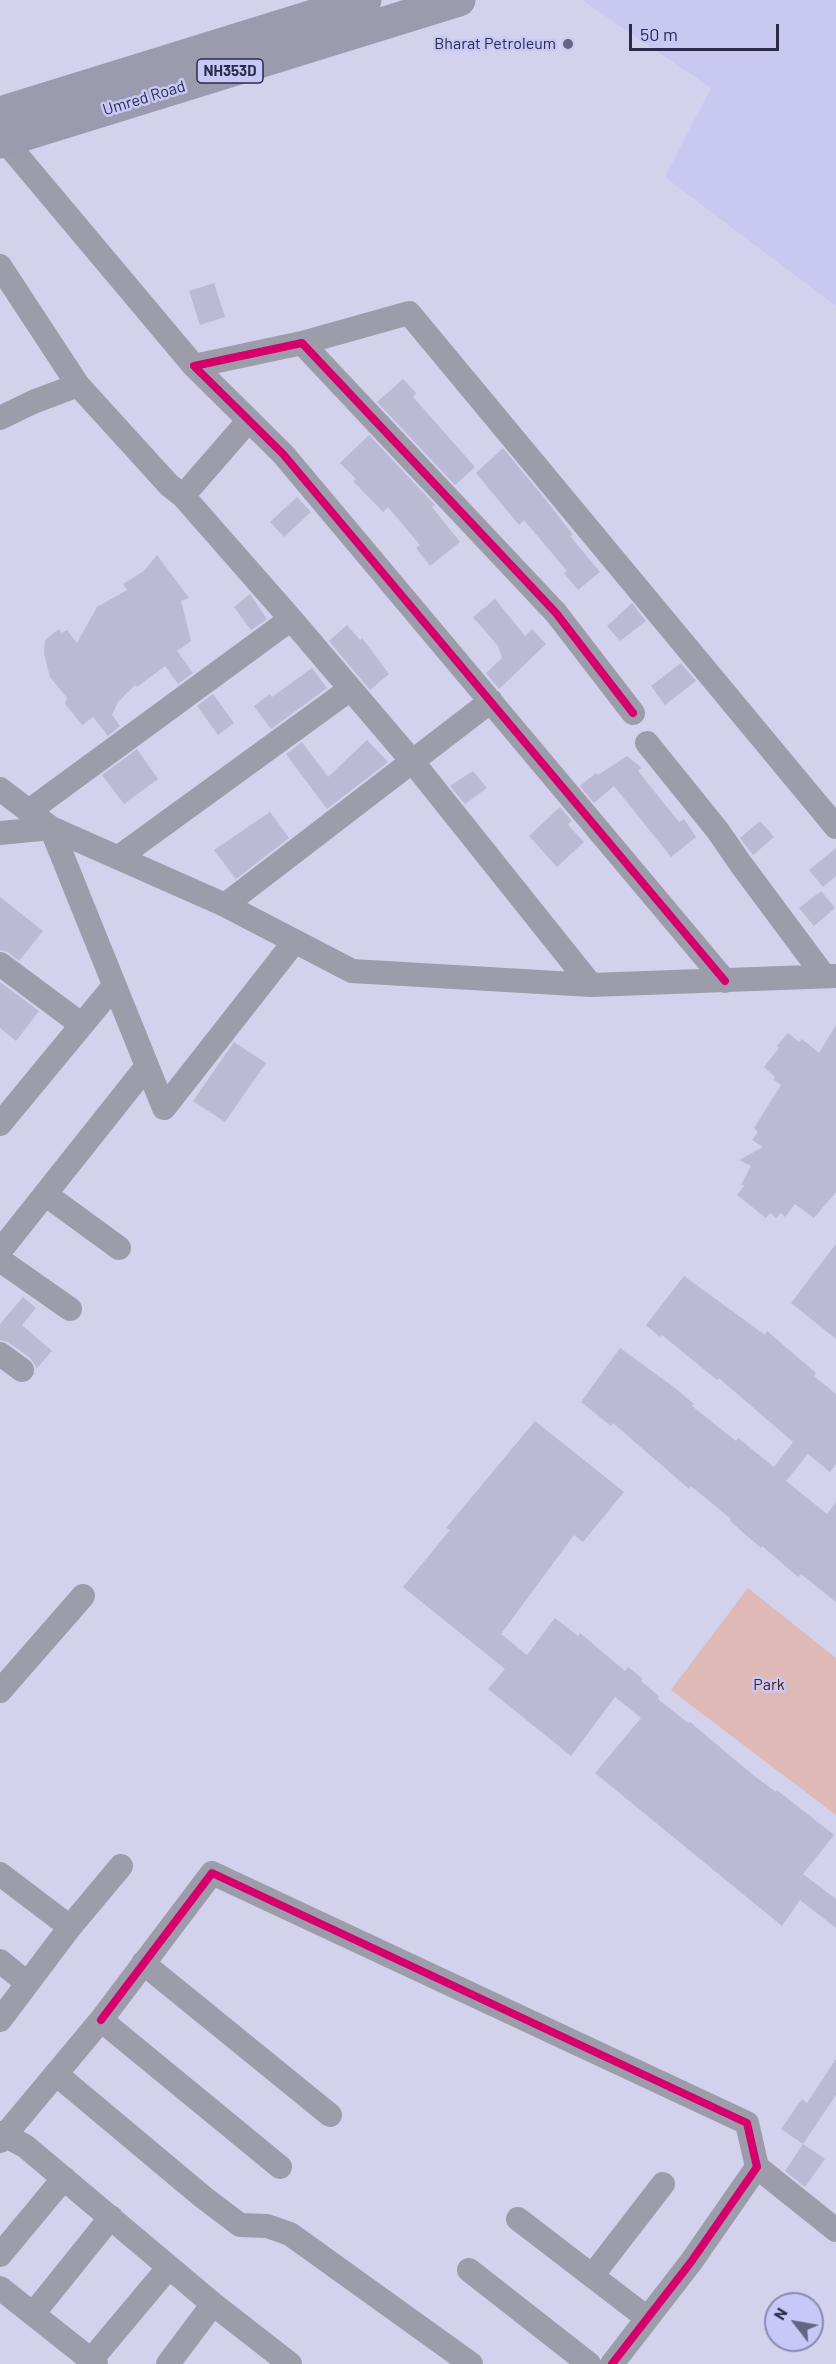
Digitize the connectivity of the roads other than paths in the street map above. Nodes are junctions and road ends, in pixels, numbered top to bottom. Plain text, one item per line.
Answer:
1 (365, 0) edge
2 (459, 0) edge
3 (2, 132) edge
4 (0, 266) edge
5 (8, 292) edge
6 (302, 343) junction
7 (194, 366) junction
8 (78, 385) junction
9 (0, 418) edge
10 (249, 420) junction
11 (183, 496) junction
12 (291, 619) junction
13 (349, 690) junction
14 (490, 701) junction
15 (633, 713) dead end
16 (647, 743) dead end
17 (411, 761) junction
18 (0, 789) edge
19 (29, 811) junction
20 (836, 826) edge
21 (51, 828) junction
22 (0, 832) edge
23 (120, 857) junction
24 (225, 905) junction
25 (295, 941) junction
26 (0, 964) edge
27 (830, 976) edge
28 (725, 981) junction
29 (591, 985) junction
30 (114, 986) junction
31 (82, 1025) junction
32 (147, 1066) junction
33 (3, 1114) edge
34 (45, 1194) junction
35 (119, 1248) dead end
36 (0, 1251) edge
37 (0, 1260) edge
38 (70, 1310) dead end
39 (0, 1354) edge
40 (22, 1370) dead end
41 (83, 1596) dead end
42 (0, 1691) edge
43 (121, 1866) dead end
44 (0, 1874) edge
45 (70, 1927) junction
46 (0, 1961) edge
47 (143, 1964) junction
48 (27, 1983) junction
49 (0, 2020) edge
50 (101, 2020) junction
51 (56, 2074) junction
52 (330, 2115) dead end
53 (2, 2136) edge
54 (280, 2167) dead end
55 (757, 2167) junction
56 (64, 2178) junction
57 (663, 2184) dead end
58 (111, 2217) junction
59 (518, 2219) dead end
60 (836, 2230) edge
61 (0, 2255) edge
62 (169, 2267) junction
63 (469, 2270) dead end
64 (592, 2276) junction
65 (0, 2288) edge
66 (213, 2304) junction
67 (33, 2314) junction
68 (647, 2318) junction
69 (264, 2356) edge
70 (455, 2360) edge
71 (94, 2362) edge
72 (168, 2364) edge
73 (290, 2364) edge
74 (589, 2364) edge
75 (612, 2364) edge

1 - 3 highway, NH353D
2 - 3 highway, Umred Road / NH353D
3 - 7 street
4 - 5 street
5 - 8 street
6 - 7 street
6 - 15 street
6 - 20 street
7 - 10 street
8 - 9 street
8 - 11 street
10 - 11 street
10 - 14 street
11 - 12 street
12 - 13 street
12 - 19 street
13 - 17 street
13 - 23 street
14 - 17 street
14 - 28 street
16 - 27 street
17 - 24 street
17 - 29 street
18 - 19 street
19 - 21 street
21 - 22 street
21 - 23 street
21 - 30 street
23 - 24 street
24 - 25 street
25 - 29 street
25 - 32 street
26 - 31 street
27 - 28 street
28 - 29 street
30 - 31 street
30 - 32 street
31 - 33 street
32 - 34 street
34 - 35 street
34 - 36 street
37 - 38 street
39 - 40 street
41 - 42 street
43 - 45 street
44 - 45 street
45 - 48 street
46 - 48 street
47 - 50 street
47 - 52 street
47 - 55 street
48 - 49 street
50 - 51 street
50 - 54 street
51 - 53 street
51 - 70 street
53 - 56 street
55 - 60 street
55 - 68 street
56 - 58 street
56 - 61 street
57 - 64 street
58 - 62 street
58 - 67 street
59 - 64 street
62 - 66 street
62 - 71 street
63 - 74 street
64 - 68 street
65 - 67 street
66 - 69 street
66 - 72 street
67 - 71 street
68 - 75 street
69 - 73 street

